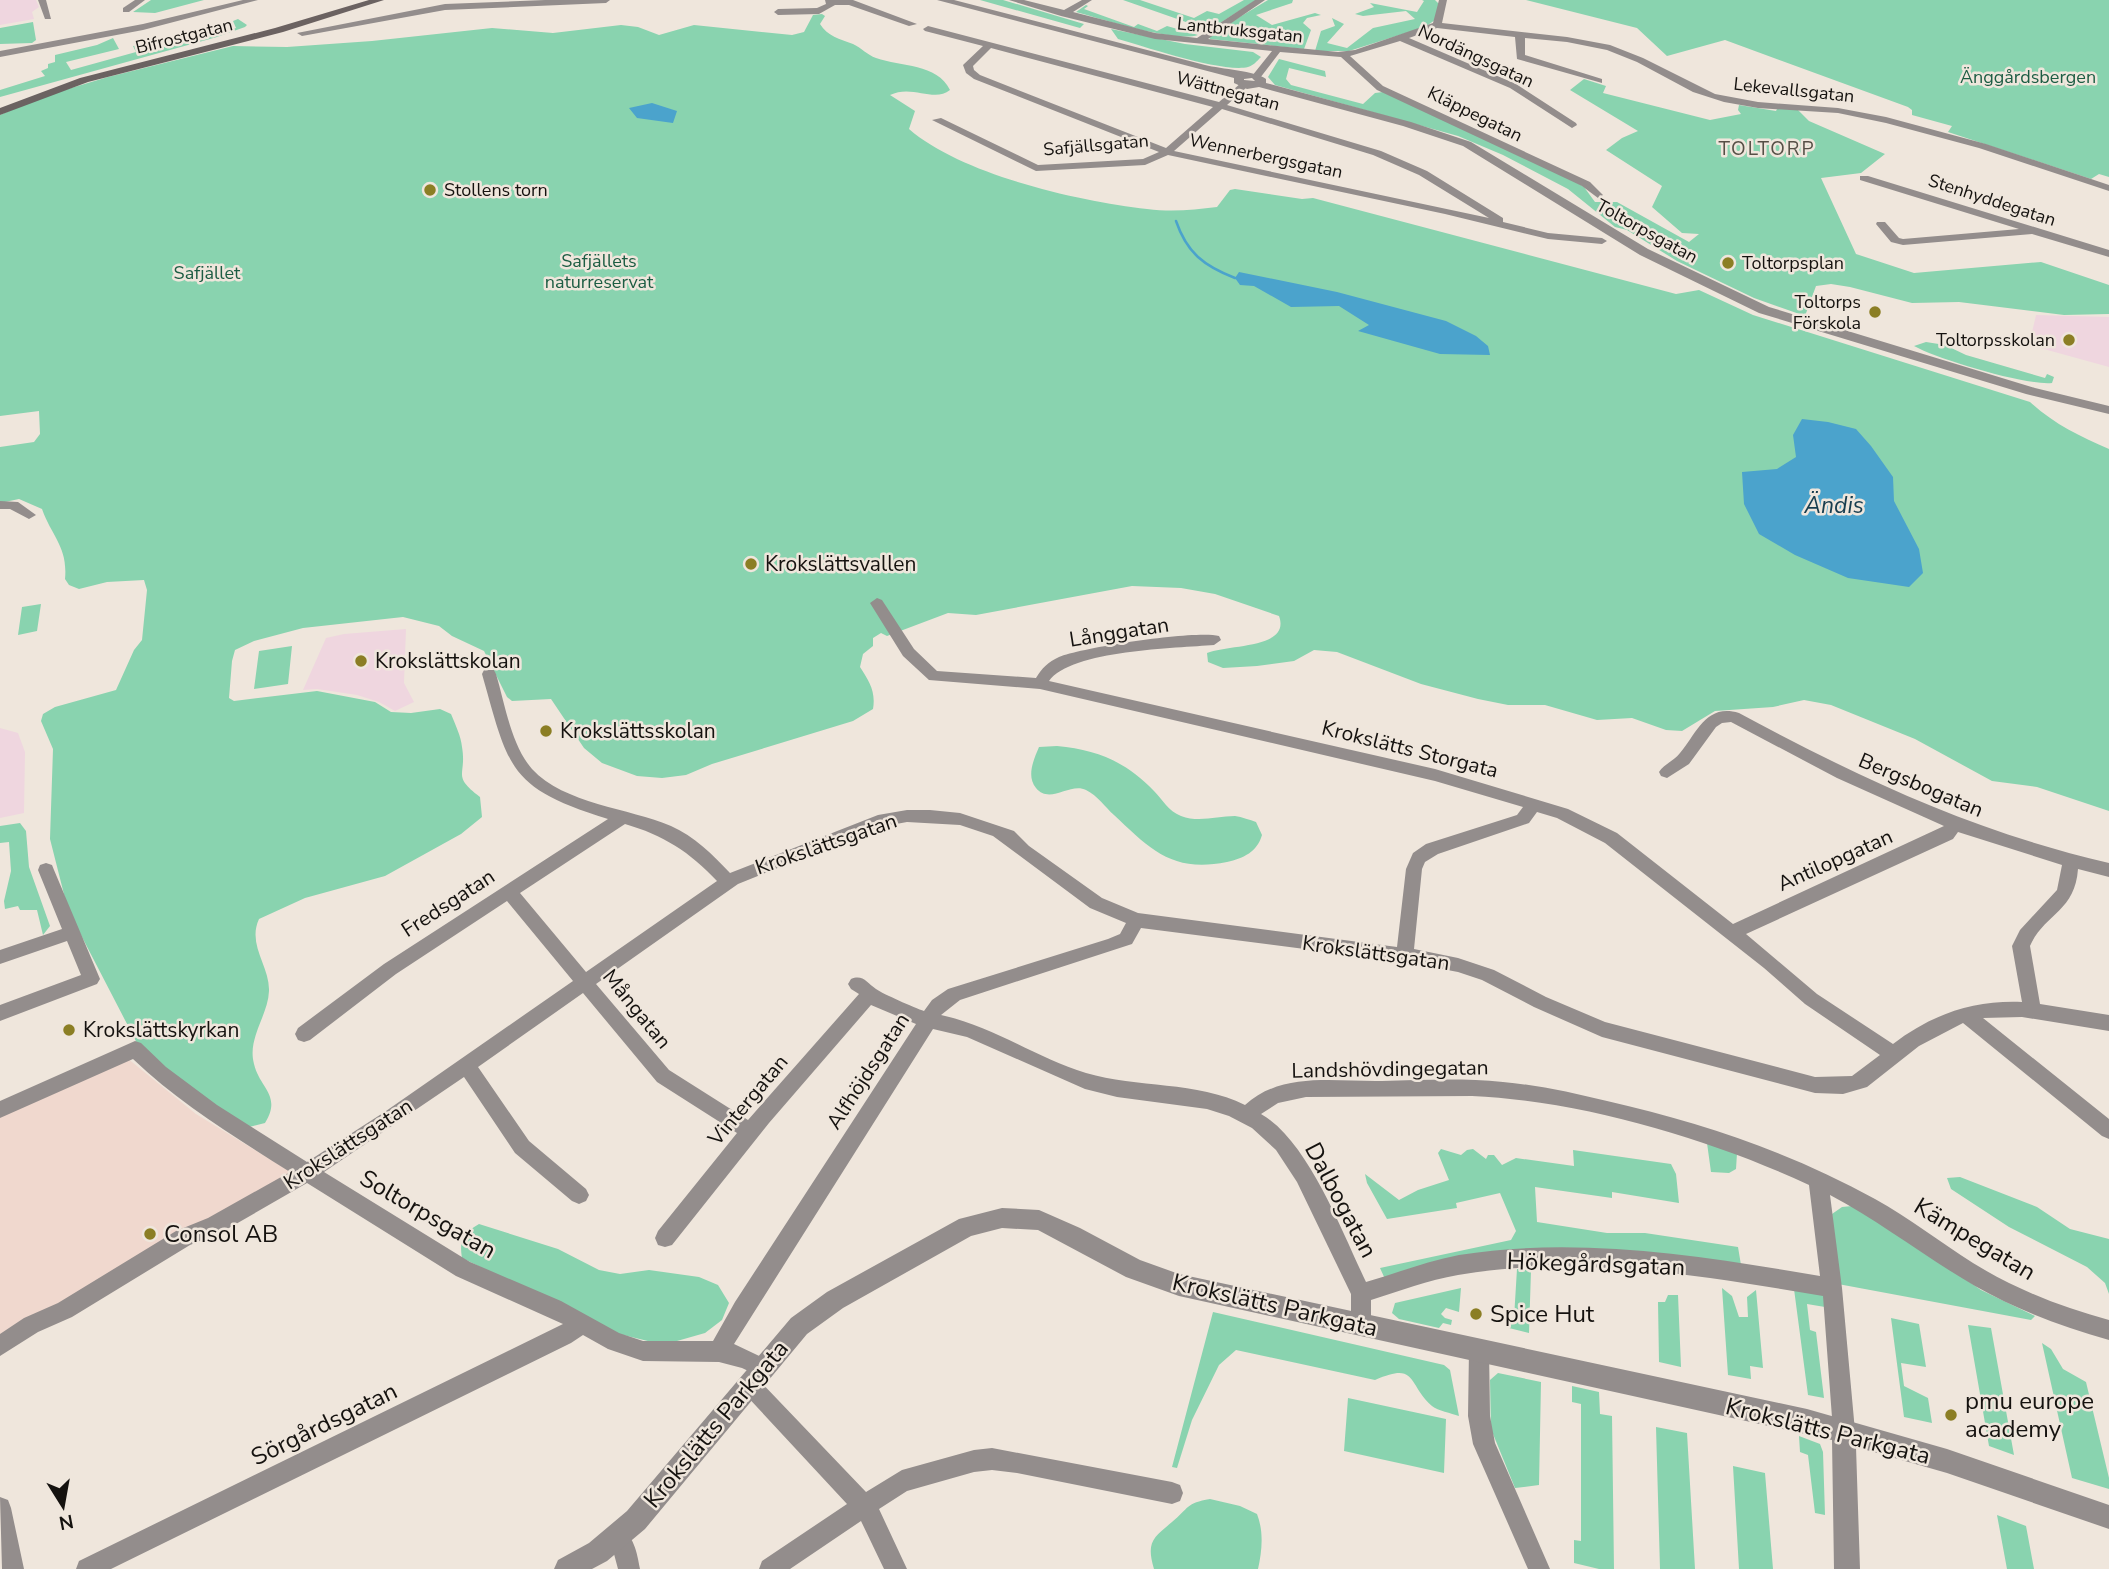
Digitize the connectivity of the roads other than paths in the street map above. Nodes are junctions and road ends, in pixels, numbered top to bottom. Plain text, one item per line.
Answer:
1 (42, 0) edge
2 (141, 0) edge
3 (254, 0) edge
4 (606, 0) edge
5 (942, 0) edge
6 (1013, 0) edge
7 (1088, 0) edge
8 (1261, 0) edge
9 (1443, 0) edge
10 (370, 1) edge
11 (527, 1) edge
12 (830, 1) edge
13 (126, 10) dead end
14 (778, 12) dead end
15 (1064, 14) junction
16 (48, 17) dead end
17 (912, 24) dead end
18 (1436, 25) junction
19 (928, 29) dead end
20 (303, 33) dead end
21 (1520, 34) junction
22 (1402, 38) junction
23 (1197, 42) junction
24 (989, 45) junction
25 (1277, 50) junction
26 (0, 54) edge
27 (1344, 55) junction
28 (1242, 80) junction
29 (1258, 80) junction
30 (1599, 81) dead end
31 (1222, 106) junction
32 (0, 112) edge
33 (937, 120) dead end
34 (1572, 125) dead end
35 (1167, 152) junction
36 (1864, 178) dead end
37 (2109, 188) edge
38 (1598, 195) dead end
39 (1499, 224) junction
40 (1881, 224) dead end
41 (2031, 231) junction
42 (1602, 241) dead end
43 (2109, 254) edge
44 (2109, 410) edge
45 (0, 505) edge
46 (29, 515) dead end
47 (877, 603) dead end
48 (1214, 640) dead end
49 (489, 674) dead end
50 (1040, 684) junction
51 (1667, 772) dead end
52 (1532, 803) junction
53 (623, 817) junction
54 (1955, 824) junction
55 (2071, 861) junction
56 (46, 870) dead end
57 (2109, 870) edge
58 (728, 882) junction
59 (508, 890) junction
60 (1136, 920) junction
61 (71, 933) junction
62 (1731, 933) junction
63 (1405, 955) junction
64 (0, 957) edge
65 (586, 982) junction
66 (856, 984) dead end
67 (871, 997) junction
68 (2032, 1010) junction
69 (0, 1013) edge
70 (1965, 1014) junction
71 (928, 1020) junction
72 (2109, 1023) edge
73 (304, 1034) dead end
74 (1894, 1054) junction
75 (466, 1065) junction
76 (0, 1110) edge
77 (1248, 1114) junction
78 (2109, 1130) edge
79 (752, 1132) junction
80 (307, 1172) junction
81 (1818, 1181) junction
82 (579, 1195) dead end
83 (665, 1238) dead end
84 (1832, 1288) junction
85 (1362, 1293) junction
86 (583, 1323) junction
87 (1361, 1324) junction
88 (2109, 1330) edge
89 (0, 1346) edge
90 (719, 1350) junction
91 (1479, 1350) junction
92 (756, 1376) junction
93 (1844, 1430) junction
94 (1172, 1493) dead end
95 (863, 1505) junction
96 (0, 1508) edge
97 (2109, 1517) edge
98 (618, 1538) junction
99 (13, 1569) edge
100 (87, 1569) edge
101 (567, 1569) edge
102 (629, 1569) edge
103 (770, 1569) edge
104 (896, 1569) edge
105 (1539, 1569) edge
106 (1847, 1569) edge

1 - 16 street
2 - 13 street
3 - 26 street
4 - 11 street
5 - 28 street
6 - 15 street, Lantbruksgatan
7 - 15 street
8 - 23 street
9 - 18 street
10 - 32 main road, Bifrostgatan
11 - 20 street
12 - 14 street
12 - 17 street
15 - 23 street, Lantbruksgatan
18 - 21 street, Lekevallsgatan
18 - 22 street, Lantbruksgatan
19 - 24 street, Wättnegatan
21 - 30 street
21 - 37 street, Lekevallsgatan
22 - 27 street, Lantbruksgatan
22 - 34 street, Nordängsgatan
23 - 25 street, Lantbruksgatan
24 - 31 street, Wättnegatan
24 - 35 street, Wennerbergsgatan
25 - 27 street, Lantbruksgatan
25 - 29 street
27 - 38 street, Kläppegatan
28 - 29 street, Toltorpsgatan
28 - 31 street, Safjällsgatan
29 - 44 street, Toltorpsgatan
31 - 35 street, Safjällsgatan
31 - 39 street, Wättnegatan
33 - 35 street, Safjällsgatan
35 - 39 street, Wennerbergsgatan
36 - 41 street, Stenhyddegatan
39 - 42 street, Wennerbergsgatan
40 - 41 street
41 - 43 street, Stenhyddegatan
45 - 46 street
47 - 50 street, Krokslätts Storgata
48 - 50 street, Långgatan
49 - 53 street
50 - 52 street, Krokslätts Storgata
51 - 54 street, Bergsbogatan
52 - 62 street, Krokslätts Storgata
52 - 63 street
53 - 58 street
53 - 59 street, Fredsgatan
54 - 55 street, Bergsbogatan
54 - 62 street, Antilopgatan
55 - 57 street, Bergsbogatan
55 - 68 street
56 - 61 street
58 - 60 street, Krokslättsgatan
58 - 65 street, Krokslättsgatan
59 - 65 street, Mångatan
59 - 73 street, Fredsgatan
60 - 63 street, Krokslättsgatan
60 - 71 street, Alfhöjdsgatan
61 - 64 street
61 - 69 street
62 - 74 street, Krokslätts Storgata
63 - 74 street, Krokslättsgatan
65 - 75 street, Krokslättsgatan
65 - 79 street, Mångatan
66 - 67 street
67 - 71 street
67 - 79 street, Vintergatan
68 - 70 street, Krokslättsgatan
68 - 72 street, Krokslättsgatan
70 - 74 street, Krokslättsgatan
70 - 78 street
71 - 77 street
71 - 90 street, Alfhöjdsgatan
75 - 80 street, Krokslättsgatan
75 - 82 street
76 - 80 street, Soltorpsgatan
77 - 81 street, Landshövdingegatan
77 - 85 street, Dalbogatan
79 - 83 street, Vintergatan
80 - 86 street, Soltorpsgatan
80 - 89 street, Krokslättsgatan
81 - 84 street
81 - 88 street, Kämpegatan
84 - 85 street, Hökegårdsgatan
84 - 93 street
85 - 87 street, Dalbogatan
86 - 90 street, Soltorpsgatan
86 - 100 street, Sörgårdsgatan
87 - 91 street, Krokslätts Parkgata
87 - 92 street, Krokslätts Parkgata
90 - 92 street, Soltorpsgatan
91 - 93 street, Krokslätts Parkgata
91 - 105 street
92 - 95 street, Soltorpsgatan
92 - 98 street, Krokslätts Parkgata
93 - 97 street, Krokslätts Parkgata
93 - 106 street
94 - 95 street
95 - 103 street
95 - 104 street, Soltorpsgatan
96 - 99 street
98 - 101 street, Krokslätts Parkgata
98 - 102 street

